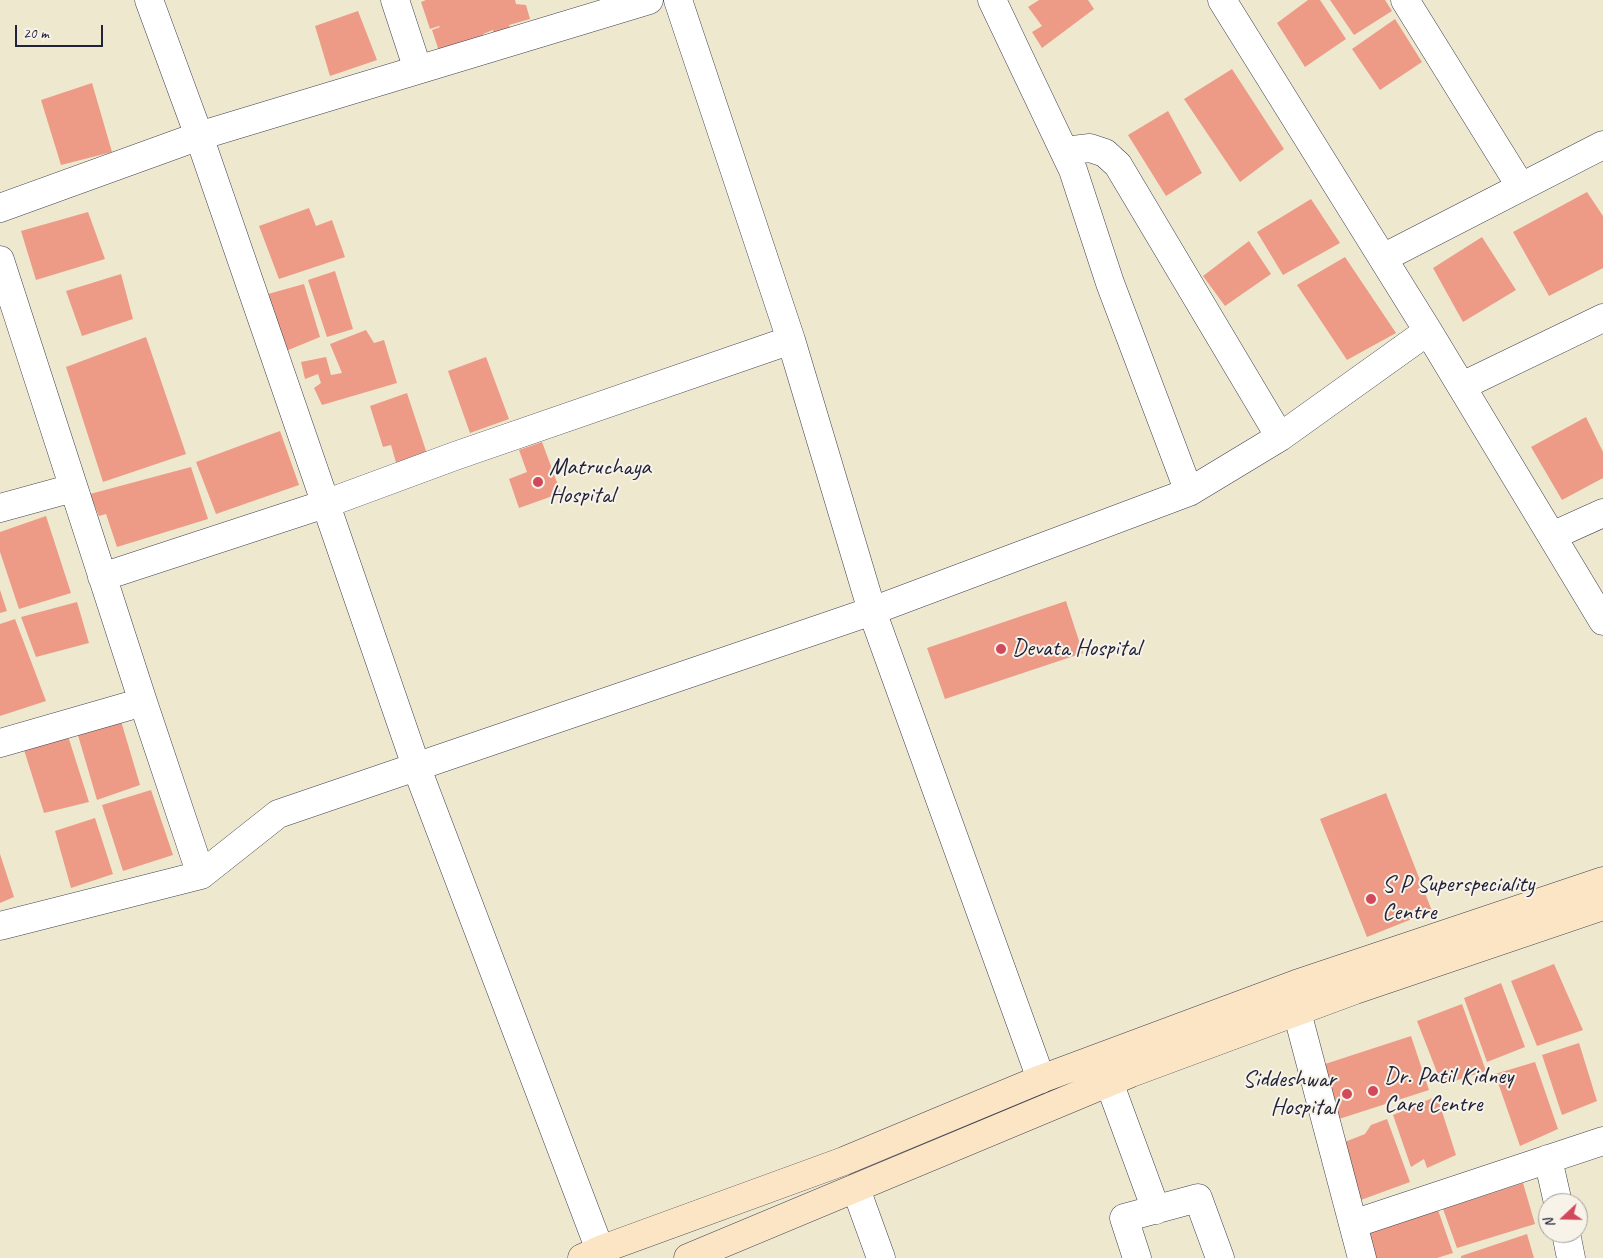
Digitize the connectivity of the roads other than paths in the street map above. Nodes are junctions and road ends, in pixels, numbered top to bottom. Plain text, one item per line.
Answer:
1 (149, 0) edge
2 (395, 0) edge
3 (649, 0) edge
4 (678, 0) edge
5 (992, 0) edge
6 (1222, 0) edge
7 (1405, 0) edge
8 (418, 70) junction
9 (199, 136) junction
10 (1603, 144) edge
11 (1064, 151) junction
12 (1521, 187) junction
13 (0, 208) edge
14 (1383, 258) junction
15 (0, 260) edge
16 (1603, 318) edge
17 (1428, 331) junction
18 (791, 340) junction
19 (1462, 386) junction
20 (1280, 437) junction
21 (73, 488) junction
22 (1189, 492) junction
23 (326, 504) junction
24 (0, 508) edge
25 (1603, 513) edge
26 (1552, 536) junction
27 (102, 577) junction
28 (872, 611) junction
29 (1603, 621) edge
30 (143, 702) junction
31 (0, 743) edge
32 (416, 766) junction
33 (201, 875) junction
34 (1603, 881) edge
35 (1603, 906) edge
36 (0, 926) edge
37 (1292, 1000) junction
38 (1041, 1079) junction
39 (1109, 1082) junction
40 (1603, 1141) edge
41 (1548, 1159) junction
42 (856, 1189) junction
43 (1556, 1193) edge
44 (1156, 1210) junction
45 (1353, 1224) junction
46 (1568, 1243) edge
47 (591, 1254) edge
48 (688, 1258) edge
49 (881, 1258) edge
50 (1137, 1258) edge
51 (1220, 1258) edge
52 (1362, 1258) edge
53 (1572, 1258) edge

1 - 9 street
2 - 8 street
3 - 8 street
4 - 18 street
5 - 11 street
6 - 14 street
7 - 12 street
8 - 9 street
9 - 13 street
9 - 23 street
10 - 12 street
11 - 20 street
11 - 22 street
12 - 14 street
14 - 17 street
15 - 21 street
16 - 19 street
17 - 19 street
17 - 20 street
18 - 23 street
18 - 28 street
19 - 26 street
20 - 22 street
21 - 24 street
21 - 27 street
22 - 28 street
23 - 27 street
23 - 32 street
25 - 26 street
26 - 29 street
27 - 30 street
28 - 32 street
28 - 38 street
30 - 31 street
30 - 33 street
32 - 33 street
32 - 47 street
33 - 36 street
34 - 37 main road
35 - 37 main road
37 - 38 main road
37 - 39 main road
37 - 45 street
38 - 47 main road
39 - 42 main road
39 - 44 street
40 - 41 street
41 - 43 street
41 - 45 street
42 - 48 main road
42 - 49 street
44 - 50 street
44 - 51 street
45 - 52 street
46 - 53 street

